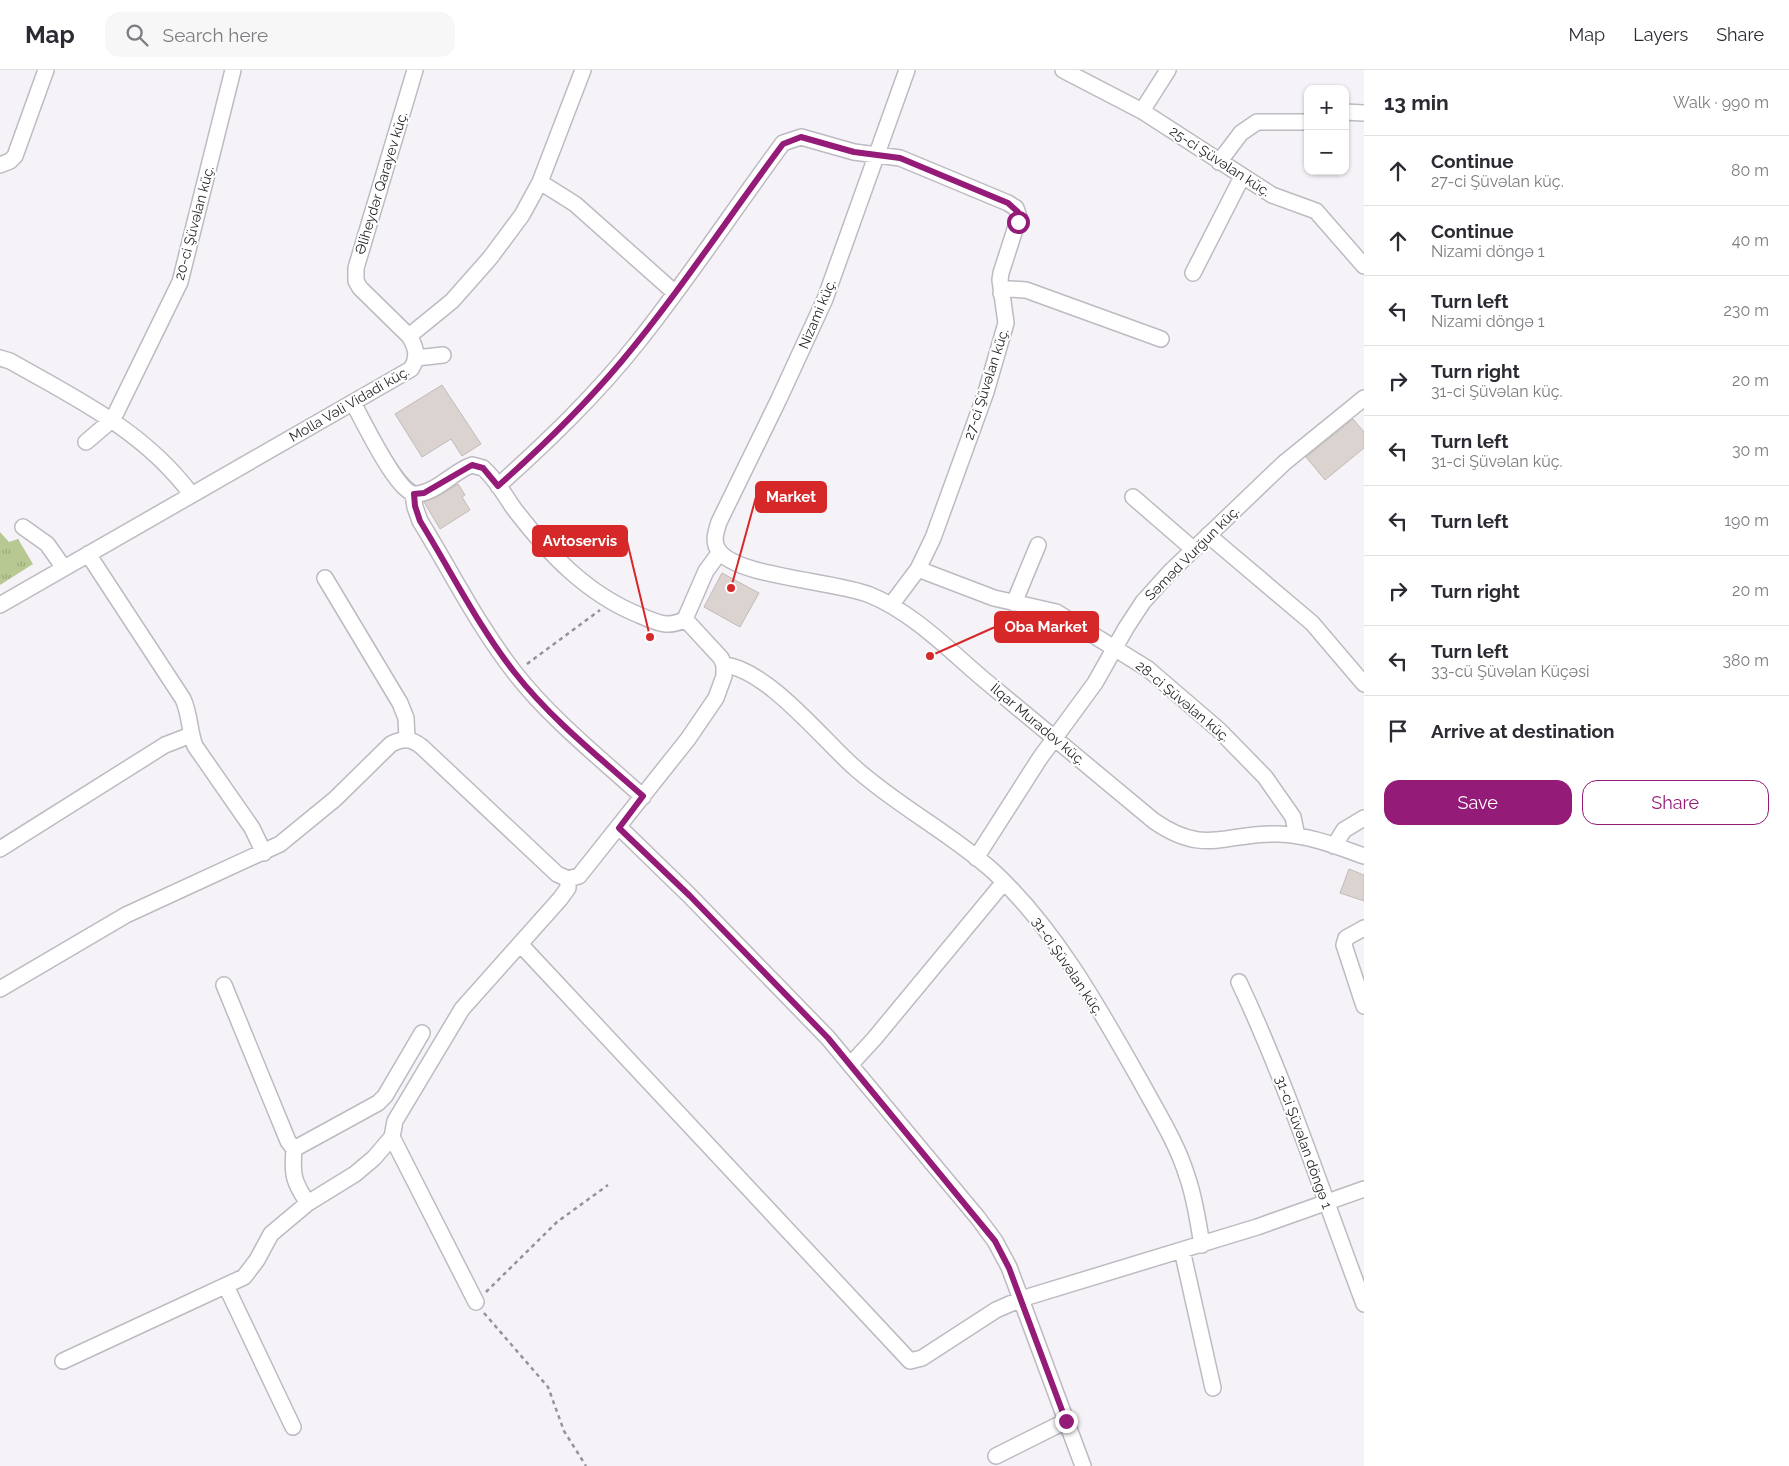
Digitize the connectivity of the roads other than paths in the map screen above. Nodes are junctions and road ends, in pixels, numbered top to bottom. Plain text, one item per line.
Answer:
1 (46, 70) edge
2 (233, 70) edge
3 (416, 70) edge
4 (583, 70) edge
5 (906, 70) edge
6 (1062, 70) edge
7 (1168, 70) edge
8 (1142, 111) junction
9 (1349, 112) edge
10 (1364, 113) edge
11 (1304, 122) edge
12 (878, 155) junction
13 (1218, 162) junction
14 (0, 164) edge
15 (1242, 177) junction
16 (540, 182) junction
17 (1364, 266) edge
18 (1193, 273) dead end
19 (674, 292) junction
20 (1001, 293) junction
21 (408, 336) junction
22 (1161, 339) dead end
23 (443, 356) dead end
24 (0, 358) edge
25 (416, 358) junction
26 (1364, 398) edge
27 (354, 403) junction
28 (112, 419) junction
29 (86, 442) dead end
30 (498, 486) junction
31 (191, 494) junction
32 (414, 494) junction
33 (1133, 497) dead end
34 (23, 526) dead end
35 (1208, 535) junction
36 (1038, 545) dead end
37 (1193, 549) junction
38 (720, 552) junction
39 (88, 554) junction
40 (64, 568) junction
41 (918, 569) junction
42 (325, 578) dead end
43 (1014, 603) junction
44 (0, 605) edge
45 (891, 606) junction
46 (685, 620) junction
47 (1115, 647) junction
48 (724, 665) junction
49 (1364, 684) edge
50 (191, 735) junction
51 (1054, 738) junction
52 (407, 739) junction
53 (643, 796) junction
54 (1364, 818) edge
55 (619, 828) junction
56 (1297, 836) junction
57 (1334, 846) junction
58 (0, 849) edge
59 (264, 853) junction
60 (1364, 856) edge
61 (976, 858) junction
62 (568, 879) junction
63 (1004, 882) junction
64 (1364, 928) edge
65 (521, 945) junction
66 (1238, 982) dead end
67 (224, 985) dead end
68 (0, 989) edge
69 (1364, 1006) edge
70 (422, 1033) dead end
71 (851, 1064) junction
72 (392, 1137) junction
73 (294, 1149) junction
74 (1364, 1189) edge
75 (308, 1203) junction
76 (1326, 1204) junction
77 (1202, 1245) junction
78 (1182, 1250) junction
79 (226, 1286) junction
80 (1021, 1299) junction
81 (476, 1302) road end
82 (1364, 1304) edge
83 (63, 1361) dead end
84 (1213, 1388) dead end
85 (1066, 1421) junction
86 (293, 1427) dead end
87 (996, 1456) dead end
88 (1083, 1466) edge

1 - 14 street
2 - 28 street, 20-ci Şüvəlan küç.
3 - 21 street, Əliheydər Qarayev küç.
4 - 16 street
5 - 12 street, Nizami küç.
6 - 8 street, 25-ci Şüvəlan küç.
7 - 8 street
8 - 13 street, 25-ci Şüvəlan küç.
9 - 10 street
11 - 13 street
12 - 19 street, 27-ci Şüvəlan küç.
12 - 20 street, 27-ci Şüvəlan küç.
12 - 38 street, Nizami küç.
13 - 15 street, 25-ci Şüvəlan küç.
15 - 17 street, 25-ci Şüvəlan küç.
15 - 18 street
16 - 19 street
16 - 21 street
19 - 30 street, 27-ci Şüvəlan küç.
20 - 22 street
20 - 41 street, 27-ci Şüvəlan küç.
21 - 25 street, Molla Vəli Vidadi küç.
23 - 25 street
24 - 28 street
25 - 27 street, Molla Vəli Vidadi küç.
26 - 35 street, Səməd Vurğun küç.
27 - 31 street, Molla Vəli Vidadi küç.
27 - 32 street
28 - 29 street, 20-ci Şüvəlan küç.
28 - 31 street
30 - 32 street
30 - 46 street
31 - 39 street, Molla Vəli Vidadi küç.
32 - 53 street
33 - 37 street
34 - 40 street
35 - 37 street, Səməd Vurğun küç.
35 - 49 street
36 - 43 street
37 - 47 street, Səməd Vurğun küç.
38 - 45 street, İlqar Muradov küç.
38 - 46 street
39 - 40 street, Molla Vəli Vidadi küç.
39 - 50 street
40 - 44 street, Molla Vəli Vidadi küç.
41 - 43 street, 28-ci Şüvəlan küç.
41 - 45 street, 27-ci Şüvəlan küç.
42 - 52 street
43 - 47 street, 28-ci Şüvəlan küç.
45 - 51 street, İlqar Muradov küç.
46 - 48 street
47 - 51 street, Səməd Vurğun küç.
47 - 56 street, 28-ci Şüvəlan küç.
48 - 53 street
48 - 61 street, 31-ci Şüvəlan küç.
50 - 58 street
50 - 59 street
51 - 56 street, İlqar Muradov küç.
51 - 61 street, Səməd Vurğun küç.
52 - 59 street
52 - 62 street
53 - 55 street
54 - 57 street
55 - 62 street
55 - 71 street
56 - 57 street, İlqar Muradov küç.
57 - 60 street, İlqar Muradov küç.
59 - 68 street
61 - 63 street, 31-ci Şüvəlan küç.
62 - 65 street
63 - 71 street
63 - 77 street, 31-ci Şüvəlan küç.
64 - 69 street
65 - 72 street
65 - 80 street
66 - 76 street, 31-ci Şüvəlan döngə 1
67 - 73 street
70 - 73 street
71 - 80 street
72 - 75 street
72 - 81 street
73 - 75 street
74 - 76 street
75 - 79 street
76 - 77 street
76 - 82 street, 31-ci Şüvəlan döngə 1
77 - 78 street
78 - 80 street
78 - 84 street
79 - 83 street
79 - 86 street
80 - 85 street
85 - 87 street
85 - 88 street

